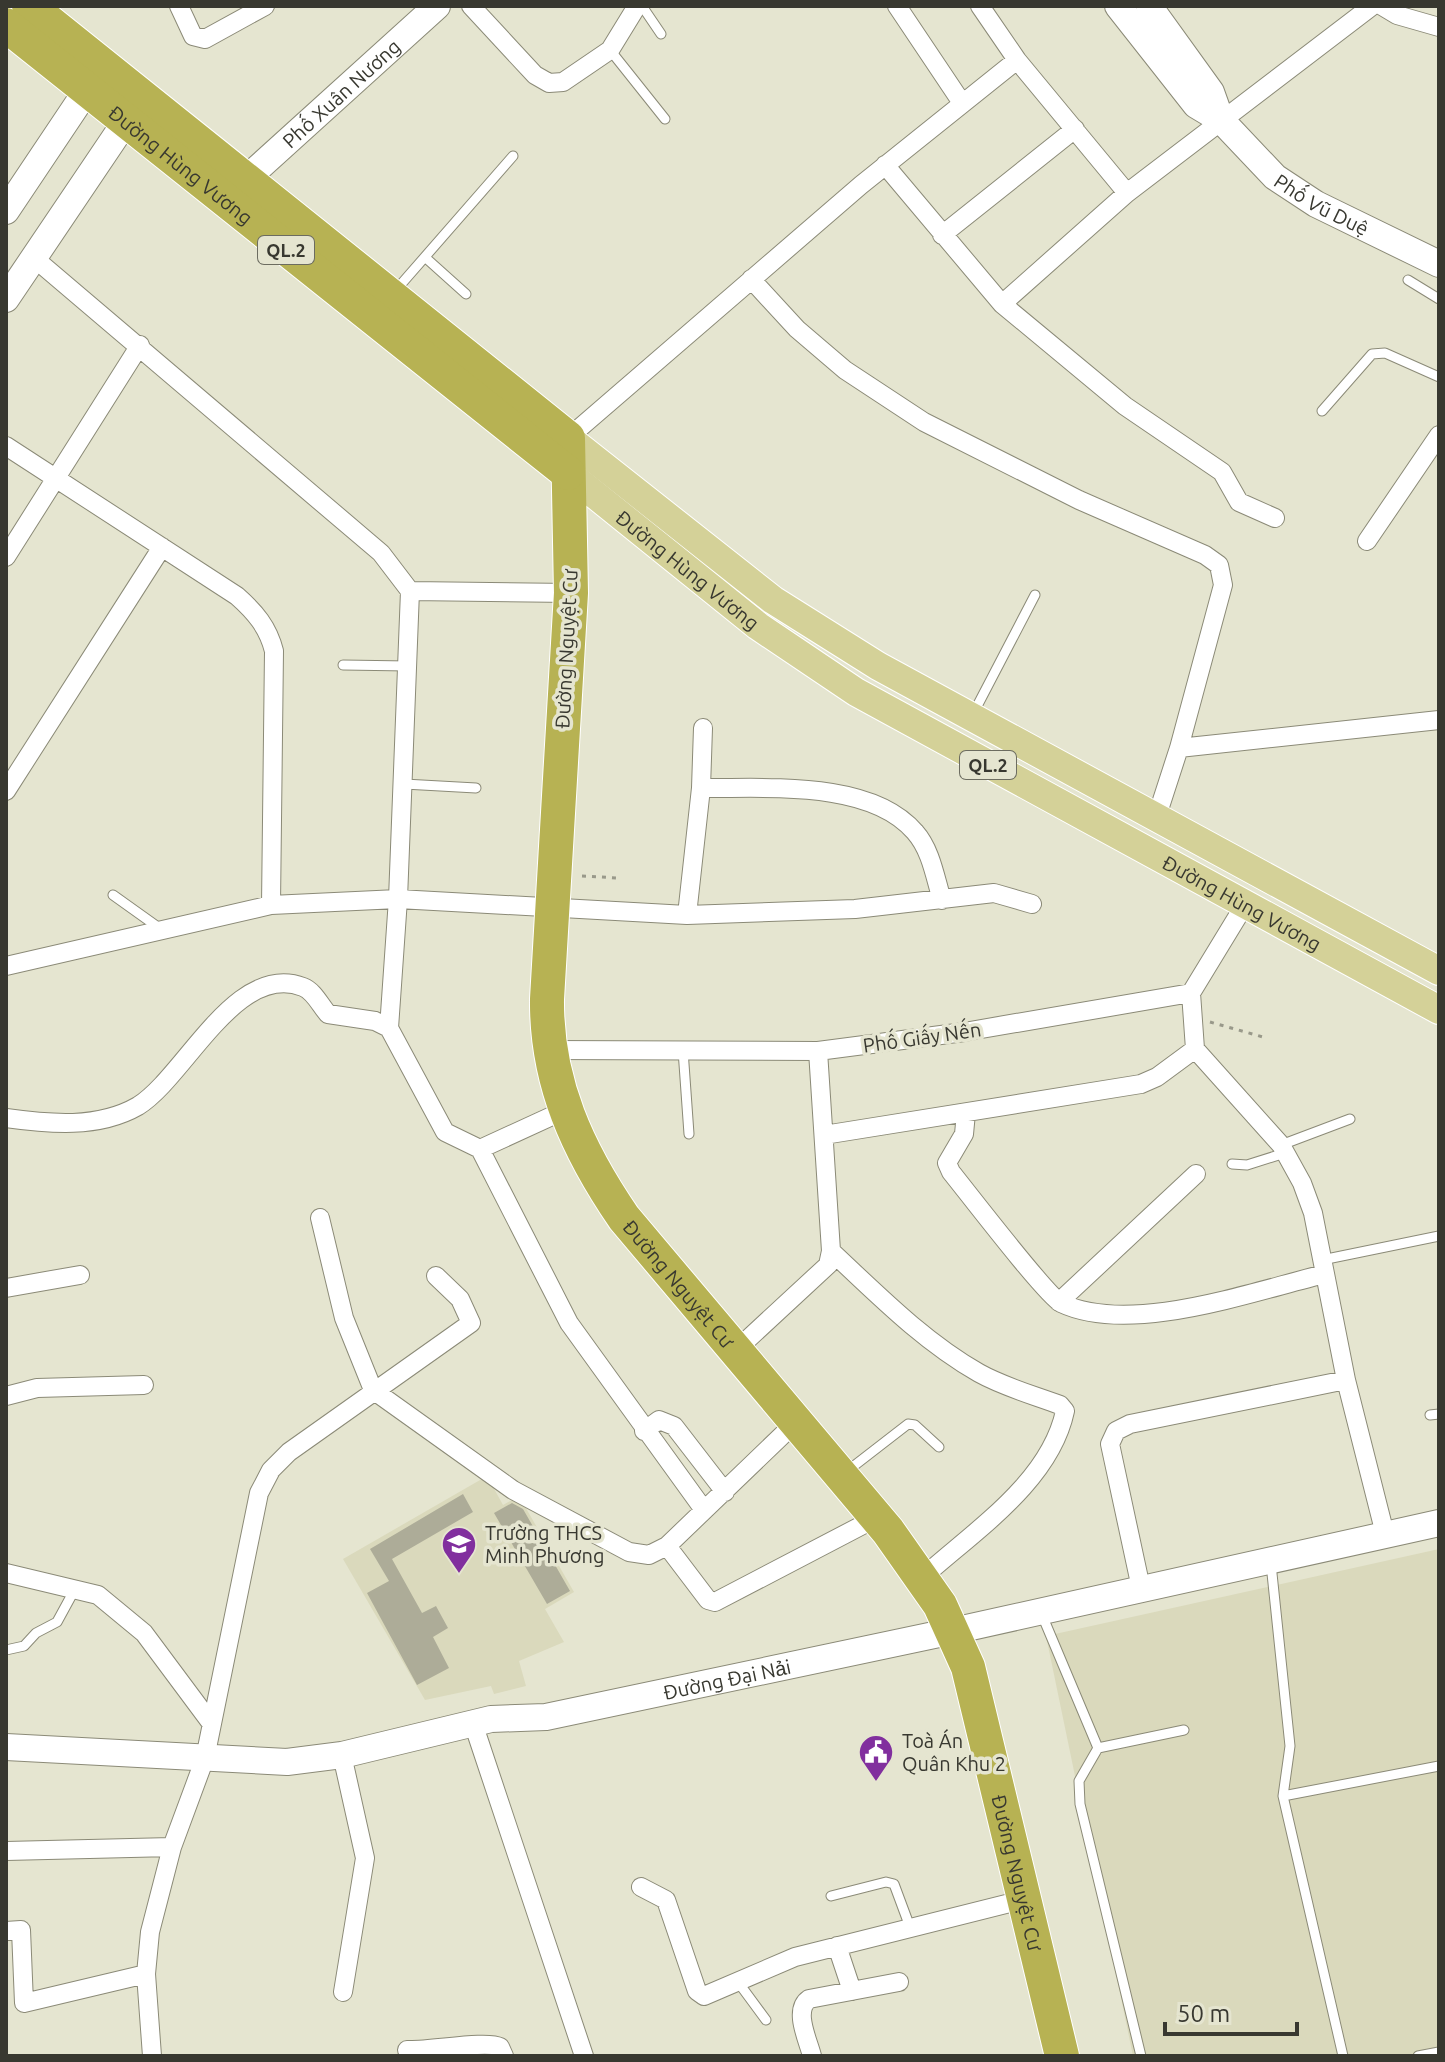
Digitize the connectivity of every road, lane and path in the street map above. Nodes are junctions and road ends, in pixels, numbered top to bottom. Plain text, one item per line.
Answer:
1 (29, 6) edge
2 (179, 6) edge
3 (265, 6) edge
4 (437, 6) edge
5 (471, 6) edge
6 (640, 6) edge
7 (897, 6) edge
8 (980, 6) edge
9 (1118, 6) edge
10 (1149, 6) edge
11 (1372, 6) edge
12 (1382, 6) edge
13 (6, 25) edge
14 (1439, 27) edge
15 (661, 34) dead end
16 (610, 50) junction
17 (1017, 60) junction
18 (87, 90) junction
19 (962, 103) junction
20 (665, 119) dead end
21 (1221, 120) junction
22 (126, 121) junction
23 (1075, 129) junction
24 (513, 156) dead end
25 (885, 165) junction
26 (246, 179) junction
27 (1127, 193) junction
28 (6, 211) edge
29 (942, 235) junction
30 (34, 258) junction
31 (427, 259) junction
32 (1439, 264) edge
33 (751, 279) junction
34 (1408, 280) dead end
35 (466, 294) dead end
36 (391, 296) junction
37 (6, 299) edge
38 (1439, 299) edge
39 (1002, 304) junction
40 (140, 345) junction
41 (1439, 377) edge
42 (1322, 411) dead end
43 (1439, 435) edge
44 (568, 438) junction
45 (6, 446) edge
46 (568, 473) junction
47 (55, 480) junction
48 (1275, 518) dead end
49 (1367, 541) dead end
50 (162, 547) junction
51 (6, 557) edge
52 (410, 591) junction
53 (571, 593) junction
54 (1035, 595) dead end
55 (343, 665) dead end
56 (408, 666) junction
57 (971, 717) junction
58 (1439, 720) edge
59 (703, 728) dead end
60 (1179, 748) junction
61 (404, 784) junction
62 (476, 788) dead end
63 (701, 788) junction
64 (6, 791) edge
65 (1156, 819) junction
66 (554, 874) junction
67 (618, 878) dead end
68 (1287, 890) junction
69 (113, 895) dead end
70 (398, 899) junction
71 (942, 900) junction
72 (1032, 904) dead end
73 (271, 905) junction
74 (1244, 906) junction
75 (552, 908) junction
76 (687, 915) junction
77 (1270, 919) junction
78 (162, 930) junction
79 (6, 966) edge
80 (1439, 971) edge
81 (1191, 993) junction
82 (1439, 1010) edge
83 (1195, 1018) junction
84 (389, 1028) junction
85 (1263, 1037) dead end
86 (1195, 1049) junction
87 (549, 1050) junction
88 (683, 1050) junction
89 (818, 1051) junction
90 (565, 1110) junction
91 (966, 1113) junction
92 (6, 1118) edge
93 (1350, 1119) dead end
94 (689, 1134) dead end
95 (824, 1135) junction
96 (480, 1149) junction
97 (1283, 1149) junction
98 (1232, 1164) dead end
99 (1196, 1174) dead end
100 (320, 1218) dead end
101 (1439, 1236) edge
102 (831, 1251) junction
103 (1324, 1267) junction
104 (80, 1275) dead end
105 (436, 1276) dead end
106 (6, 1288) edge
107 (1059, 1302) junction
108 (734, 1352) junction
109 (1346, 1380) junction
110 (144, 1385) dead end
111 (373, 1390) junction
112 (6, 1396) edge
113 (795, 1423) junction
114 (644, 1431) junction
115 (939, 1447) dead end
116 (841, 1476) junction
117 (725, 1492) junction
118 (704, 1510) junction
119 (876, 1518) junction
120 (1439, 1523) edge
121 (1385, 1534) junction
122 (667, 1546) junction
123 (1270, 1559) junction
124 (6, 1573) edge
125 (923, 1577) junction
126 (1141, 1588) junction
127 (75, 1589) junction
128 (1041, 1611) junction
129 (953, 1631) junction
130 (6, 1650) edge
131 (211, 1723) junction
132 (473, 1723) junction
133 (1184, 1730) dead end
134 (6, 1747) edge
135 (1098, 1748) junction
136 (342, 1755) junction
137 (205, 1758) junction
138 (1439, 1766) edge
139 (1283, 1796) junction
140 (172, 1847) junction
141 (6, 1851) edge
142 (641, 1887) dead end
143 (831, 1896) dead end
144 (1026, 1899) junction
145 (910, 1927) junction
146 (6, 1931) edge
147 (837, 1946) junction
148 (146, 1974) junction
149 (738, 1982) junction
150 (899, 1982) dead end
151 (852, 1991) junction
152 (343, 1992) dead end
153 (766, 2020) dead end
154 (407, 2050) dead end
155 (1439, 2052) edge
156 (152, 2056) edge
157 (504, 2056) edge
158 (584, 2056) edge
159 (812, 2056) edge
160 (1062, 2056) edge
161 (1141, 2056) edge
162 (1343, 2056) edge
163 (1418, 2056) edge

1 - 26 highway, Đường Hùng Vương / QL.2
2 - 3 street
4 - 26 street, Phố Xuân Nương
5 - 16 street
6 - 15 lane
6 - 16 street
7 - 19 street
8 - 17 street
9 - 21 street, Phố Vũ Duệ
10 - 21 street, Phố Vũ Duệ
11 - 21 street
12 - 14 street
13 - 18 highway, Đường Hùng Vương / QL.2
16 - 20 lane
17 - 19 street
17 - 23 street
18 - 22 highway, Đường Hùng Vương / QL.2
18 - 28 street
19 - 25 street
21 - 27 street
21 - 32 street, Phố Vũ Duệ
22 - 30 street
22 - 46 highway, Đường Hùng Vương / QL.2
23 - 27 street
23 - 29 street
24 - 31 lane
25 - 29 street
25 - 33 street
26 - 36 highway, Đường Hùng Vương / QL.2
27 - 39 street
29 - 39 street
30 - 37 street
30 - 40 street
31 - 35 lane
31 - 36 lane
33 - 44 street
33 - 60 street
34 - 38 lane
36 - 44 highway, Đường Hùng Vương / QL.2
39 - 48 street
40 - 47 street
40 - 52 street
41 - 42 lane
43 - 49 street
44 - 46 highway, Đường Nguyệt Cư
44 - 57 main road, Đường Hùng Vương / QL.2
45 - 47 street
46 - 53 highway, Đường Nguyệt Cư
46 - 74 main road, Đường Hùng Vương / QL.2
47 - 50 street
47 - 51 street
50 - 64 street
50 - 73 street
52 - 53 street
52 - 56 street
53 - 66 highway, Đường Nguyệt Cư
54 - 57 lane
55 - 56 lane
56 - 61 street
57 - 65 main road, Đường Hùng Vương / QL.2
58 - 60 street
59 - 63 street
60 - 65 street
61 - 62 lane
61 - 70 street
63 - 71 street
63 - 76 street
65 - 68 main road, Đường Hùng Vương / QL.2
66 - 67 path
66 - 75 highway, Đường Nguyệt Cư
68 - 77 main road
68 - 80 main road, Đường Hùng Vương / QL.2
69 - 78 lane
70 - 73 street
70 - 75 street
70 - 84 street
71 - 72 street
71 - 76 street
73 - 78 street
74 - 77 main road, Đường Hùng Vương / QL.2
74 - 81 street
75 - 76 street
75 - 87 highway, Đường Nguyệt Cư
77 - 82 main road, Đường Hùng Vương / QL.2
78 - 79 street
81 - 83 street
81 - 89 street, Phố Giấy Nến
83 - 85 path
83 - 86 street
84 - 92 street
84 - 96 street
86 - 91 street
86 - 97 street
87 - 88 street, Phố Giấy Nến
87 - 90 highway, Đường Nguyệt Cư
88 - 89 street, Phố Giấy Nến
88 - 94 lane
89 - 95 street
90 - 96 street
90 - 108 highway, Đường Nguyệt Cư
91 - 95 street
91 - 107 street
93 - 97 lane
95 - 102 street
96 - 114 street
97 - 98 lane
97 - 103 street
99 - 107 street
100 - 111 street
101 - 103 lane
102 - 108 street
102 - 125 street
103 - 107 street
103 - 109 street
104 - 106 street
105 - 111 street
108 - 113 highway, Đường Nguyệt Cư
109 - 121 street
109 - 126 street
110 - 112 street
111 - 122 street
111 - 131 street
113 - 116 highway, Đường Nguyệt Cư
113 - 117 street
114 - 117 street
114 - 118 street
115 - 116 lane
116 - 119 highway, Đường Nguyệt Cư
117 - 118 street
118 - 122 street
119 - 122 street
119 - 125 highway, Đường Nguyệt Cư
120 - 121 street, Đường Đại Nải
121 - 123 street, Đường Đại Nải
123 - 126 street, Đường Đại Nải
123 - 139 lane
124 - 127 street
125 - 129 highway, Đường Nguyệt Cư
126 - 128 street, Đường Đại Nải
127 - 130 lane
127 - 131 street
128 - 129 street, Đường Đại Nải
128 - 135 lane
129 - 132 street, Đường Đại Nải
129 - 144 highway, Đường Nguyệt Cư
131 - 137 street
132 - 136 street, Đường Đại Nải
132 - 158 street
133 - 135 lane
134 - 137 street, Đường Đại Nải
135 - 161 lane
136 - 137 street, Đường Đại Nải
136 - 152 street
137 - 140 street
138 - 139 lane
139 - 162 lane
140 - 141 street
140 - 148 street
142 - 149 street
143 - 145 lane
144 - 145 street
144 - 160 highway, Đường Nguyệt Cư
145 - 147 street
146 - 148 street
147 - 149 street
147 - 151 street
148 - 156 street
149 - 153 lane
150 - 151 street
151 - 159 street
154 - 157 street
155 - 163 lane

